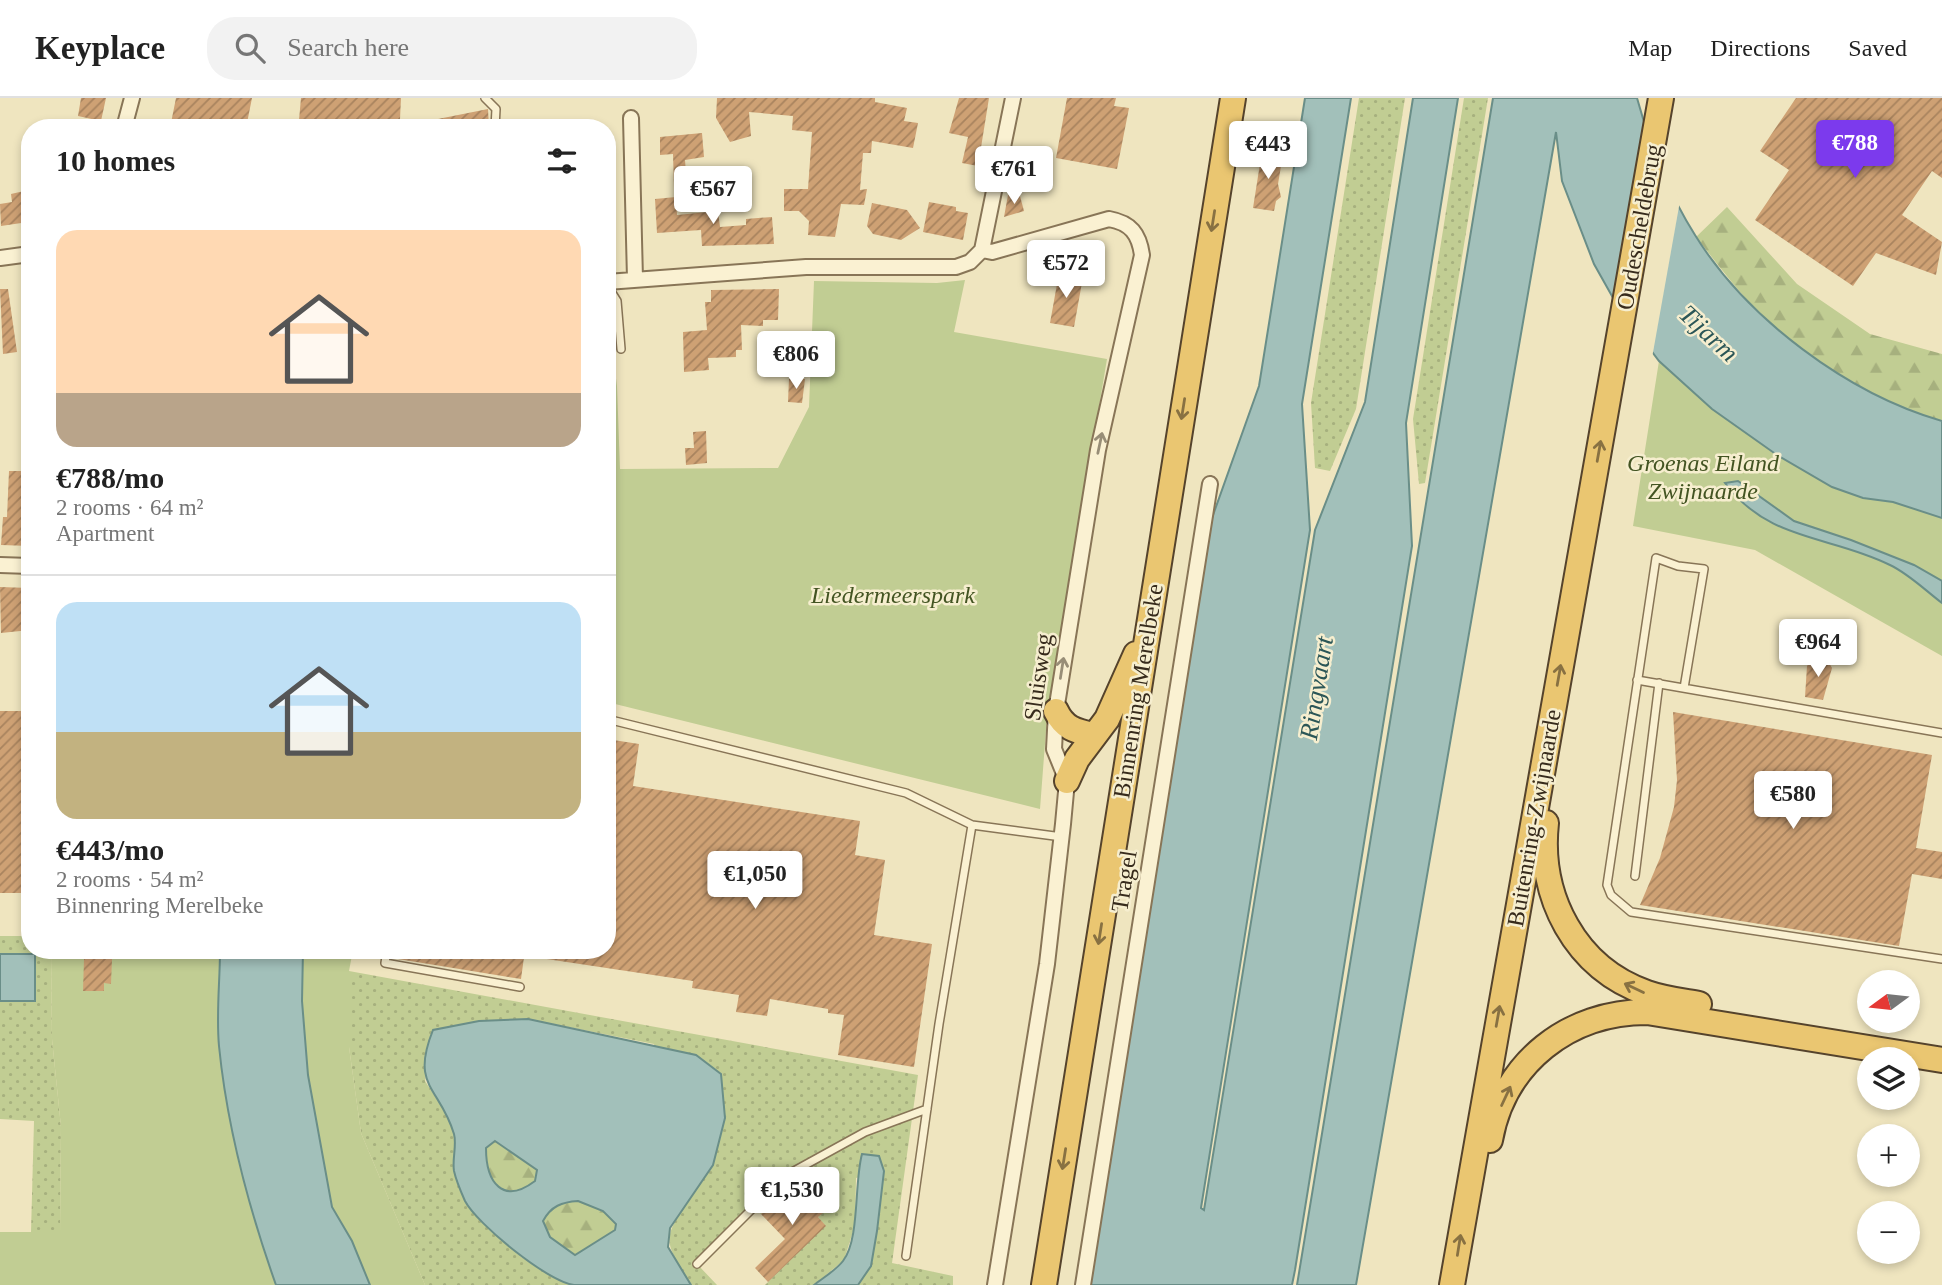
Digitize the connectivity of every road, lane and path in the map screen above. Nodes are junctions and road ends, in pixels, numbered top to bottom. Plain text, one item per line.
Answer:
1 (132, 98) edge
2 (485, 98) edge
3 (1013, 98) edge
4 (1221, 98) edge
5 (1233, 98) edge
6 (1661, 101) edge
7 (631, 118) dead end
8 (126, 119) edge
9 (495, 119) edge
10 (1224, 154) junction
11 (982, 250) junction
12 (21, 255) edge
13 (0, 258) edge
14 (635, 279) junction
15 (616, 282) edge
16 (616, 300) edge
17 (621, 349) dead end
18 (1617, 351) joint
19 (1210, 484) dead end
20 (0, 565) edge
21 (21, 566) edge
22 (1149, 625) junction
23 (1637, 680) junction
24 (1660, 683) junction
25 (1684, 688) junction
26 (1056, 711) junction
27 (616, 721) edge
28 (1942, 733) edge
29 (1093, 735) junction
30 (1067, 782) junction
31 (1539, 790) junction
32 (972, 825) junction
33 (1062, 837) junction
34 (1635, 876) dead end
35 (386, 959) edge
36 (1942, 959) edge
37 (520, 987) dead end
38 (1942, 1043) edge
39 (1942, 1060) edge
40 (927, 1109) junction
41 (1465, 1204) junction
42 (906, 1256) dead end
43 (697, 1264) dead end
44 (996, 1285) edge
45 (1044, 1285) edge
46 (1083, 1285) edge
47 (1452, 1285) edge

1 - 8 street
2 - 9 lane
3 - 11 street
4 - 10 highway
5 - 10 highway, Binnenring Merelbeke
6 - 18 highway, Oudescheldebrug
7 - 14 street
10 -> 22 highway, Binnenring Merelbeke
11 - 14 street
26 -> 11 street, Sluisweg
12 - 13 street
14 - 15 street
16 - 17 lane
31 -> 18 highway, Buitenring-Zwijnaarde
19 - 46 street, Tragel
20 - 21 street
22 - 29 highway
22 -> 45 highway, Binnenring Merelbeke
23 - 24 lane
23 - 25 lane
23 - 36 lane
24 - 25 lane
24 - 34 lane
25 - 28 lane
26 - 29 highway
26 - 30 street, Sluisweg
27 - 32 lane
29 - 30 highway
30 - 33 street, Sluisweg
38 -> 31 highway
41 -> 31 highway, Buitenring-Zwijnaarde
32 - 33 lane
32 - 40 lane
33 - 44 street, Sluisweg
35 - 37 lane
41 -> 39 highway
40 - 42 lane
40 - 43 lane
47 -> 41 highway, Buitenring-Zwijnaarde

